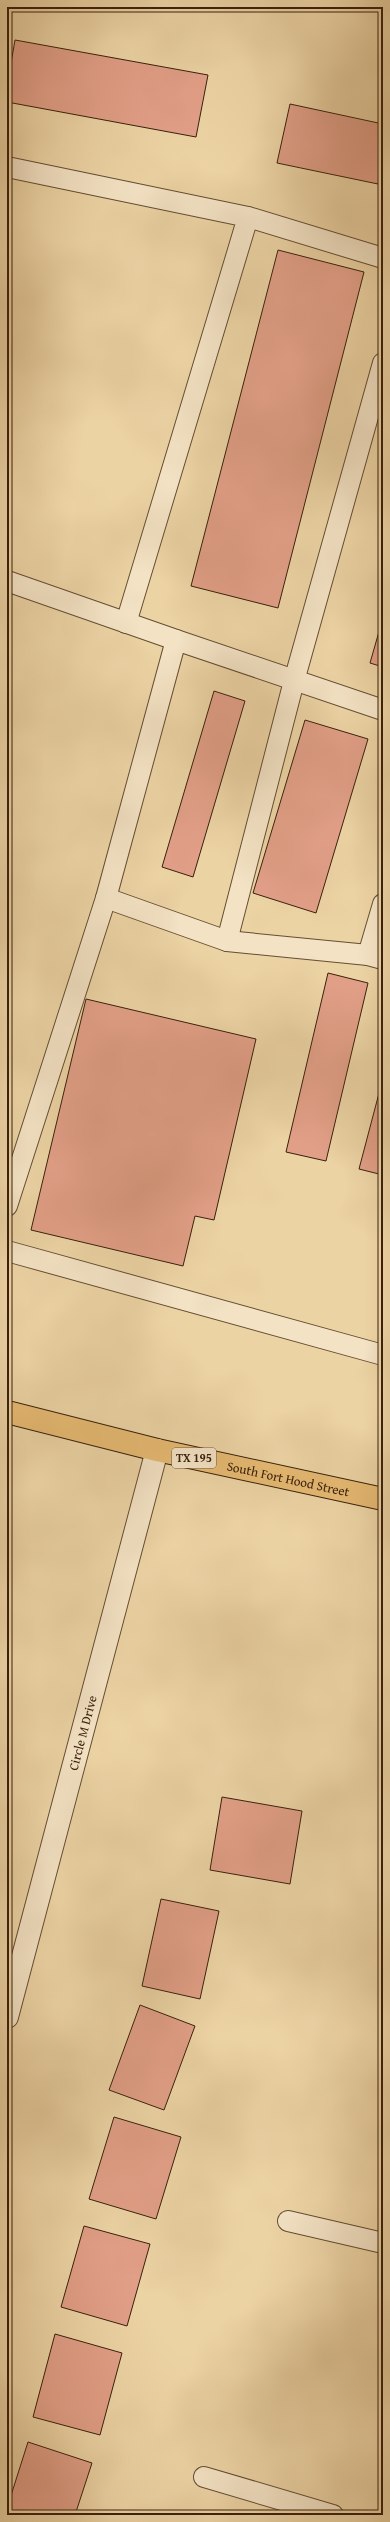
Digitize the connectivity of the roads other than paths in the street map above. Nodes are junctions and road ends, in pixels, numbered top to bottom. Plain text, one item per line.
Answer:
1 (7, 167) edge
2 (248, 216) junction
3 (383, 258) edge
4 (383, 363) edge
5 (7, 581) edge
6 (126, 623) junction
7 (176, 640) junction
8 (294, 680) junction
9 (383, 710) edge
10 (106, 898) junction
11 (383, 904) edge
12 (227, 941) junction
13 (376, 957) edge
14 (7, 1206) edge
15 (7, 1251) edge
16 (383, 1355) edge
17 (7, 1412) edge
18 (157, 1450) junction
19 (382, 1495) edge
20 (7, 2016) edge
21 (288, 2220) dead end
22 (383, 2244) edge
23 (204, 2477) dead end
24 (333, 2515) edge

1 - 2 lane
2 - 3 lane
2 - 6 lane
4 - 8 lane
5 - 6 lane
6 - 7 lane
7 - 8 lane
7 - 10 lane
8 - 9 lane
8 - 12 lane
10 - 12 lane
10 - 14 lane
11 - 13 lane
12 - 13 lane
15 - 16 lane
17 - 18 highway, South Fort Hood Street / TX 195
18 - 19 highway, South Fort Hood Street / TX 195
18 - 20 street, Circle M Drive
21 - 22 lane
23 - 24 lane

